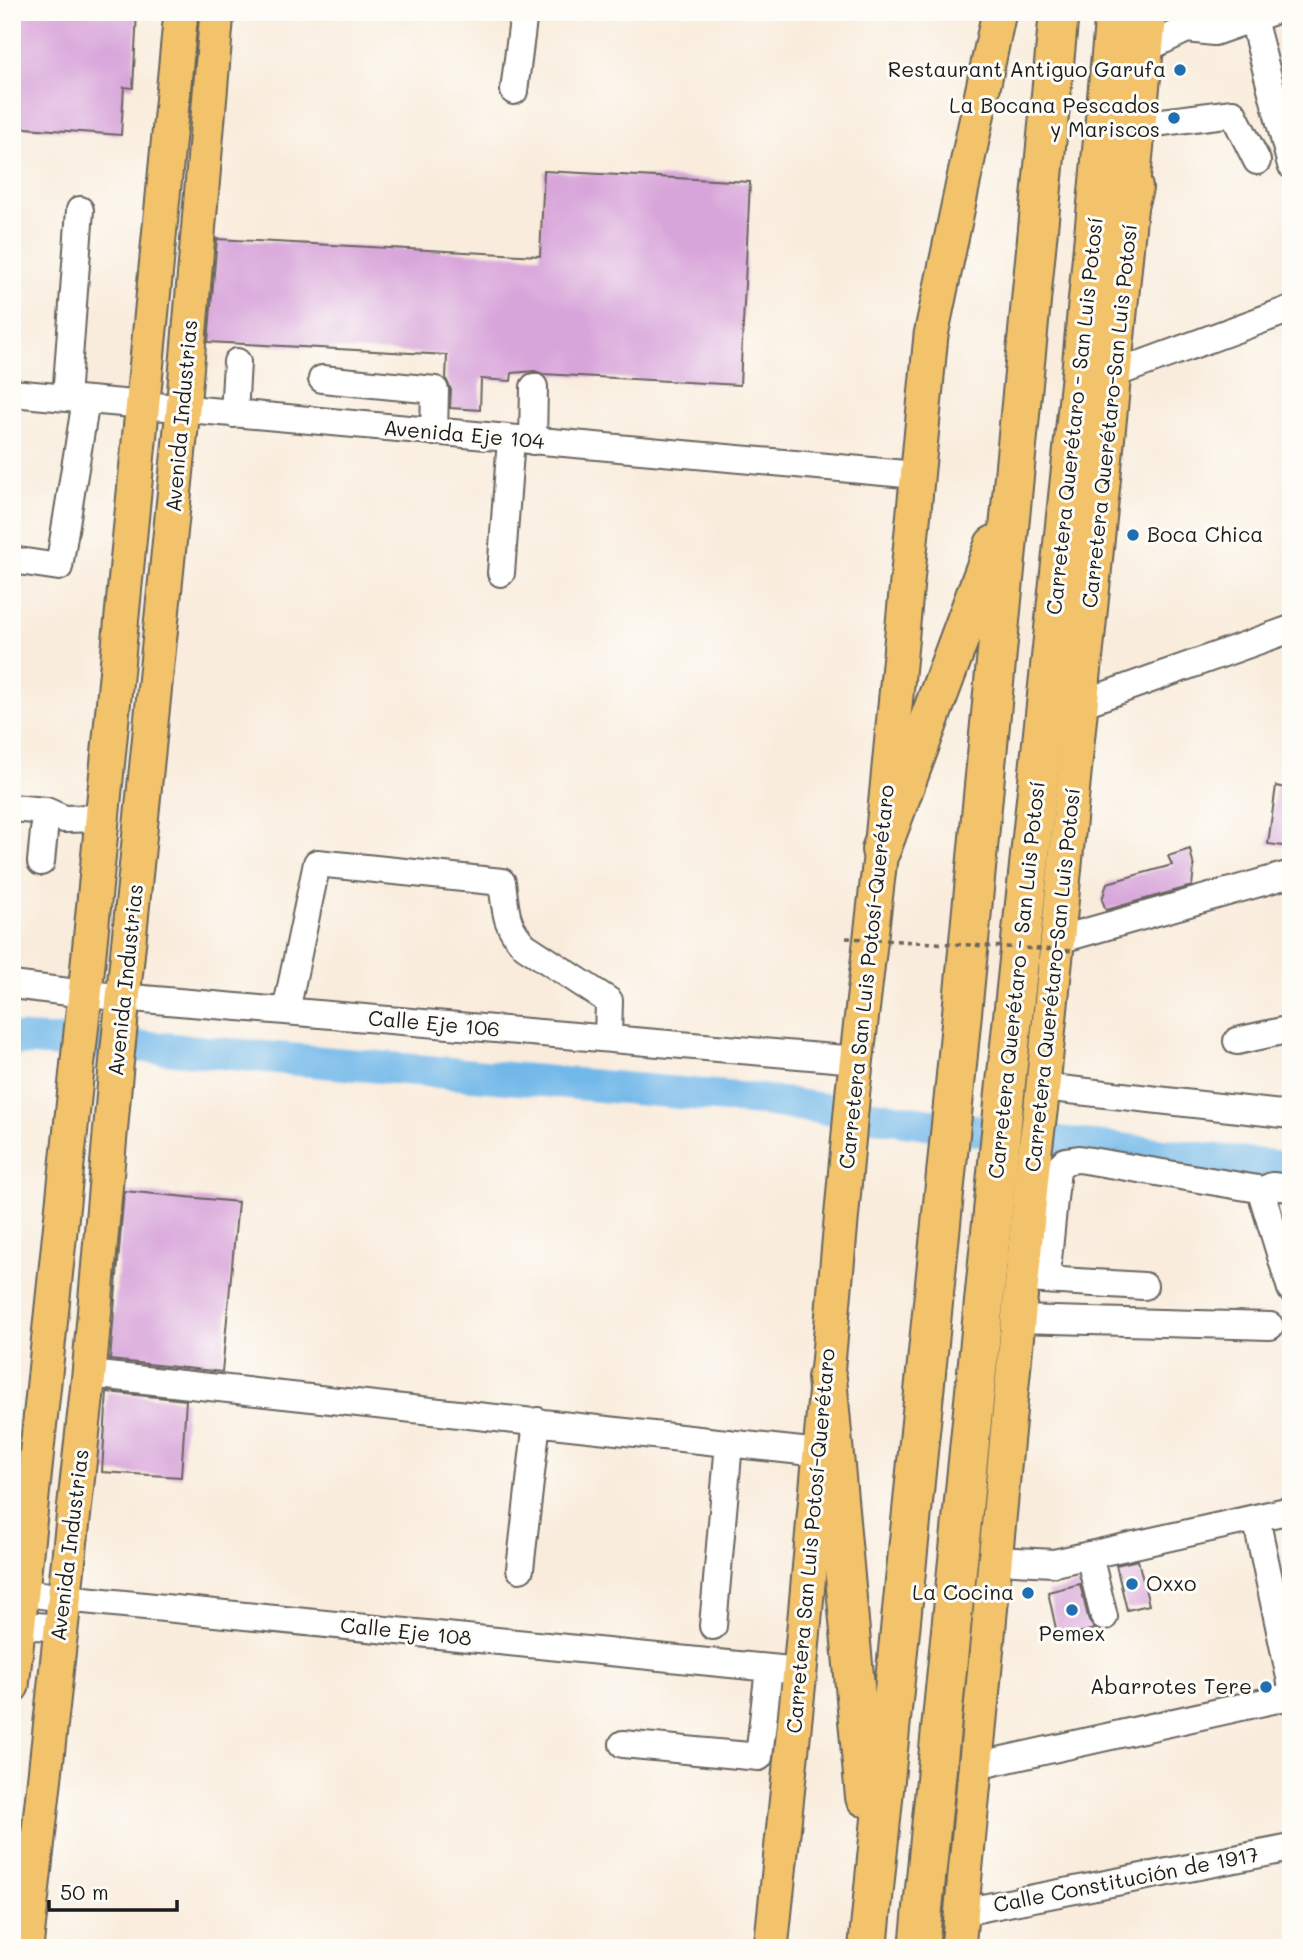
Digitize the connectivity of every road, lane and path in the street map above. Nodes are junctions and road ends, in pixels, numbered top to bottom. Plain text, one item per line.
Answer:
1 (181, 12) edge
2 (218, 12) edge
3 (524, 12) edge
4 (999, 12) edge
5 (1040, 12) edge
6 (1059, 12) edge
7 (1262, 16) edge
8 (1183, 18) edge
9 (1140, 25) edge
10 (514, 91) dead end
11 (1048, 115) junction
12 (1139, 125) junction
13 (1257, 161) dead end
14 (1291, 165) edge
15 (1133, 188) joint
16 (80, 210) dead end
17 (1291, 309) edge
18 (237, 362) dead end
19 (1097, 374) junction
20 (322, 379) dead end
21 (534, 387) dead end
22 (12, 393) edge
23 (76, 399) junction
24 (142, 406) junction
25 (183, 409) junction
26 (234, 414) junction
27 (434, 432) junction
28 (522, 440) junction
29 (916, 475) junction
30 (1013, 494) junction
31 (12, 560) edge
32 (501, 573) dead end
33 (1291, 629) edge
34 (1081, 704) junction
35 (12, 808) edge
36 (46, 811) junction
37 (100, 818) junction
38 (881, 850) junction
39 (41, 862) dead end
40 (1291, 874) edge
41 (846, 938) dead end
42 (1066, 945) junction
43 (12, 985) edge
44 (83, 1005) junction
45 (124, 1008) junction
46 (286, 1011) junction
47 (1291, 1029) edge
48 (608, 1038) junction
49 (1237, 1041) dead end
50 (855, 1075) junction
51 (1042, 1096) junction
52 (1291, 1115) edge
53 (1291, 1188) edge
54 (1264, 1190) junction
55 (1034, 1279) junction
56 (1144, 1286) dead end
57 (1291, 1289) edge
58 (1018, 1319) junction
59 (1270, 1326) dead end
60 (89, 1374) junction
61 (827, 1378) junction
62 (537, 1421) junction
63 (729, 1443) junction
64 (820, 1453) junction
65 (1291, 1510) edge
66 (1256, 1518) junction
67 (1088, 1555) junction
68 (996, 1560) junction
69 (520, 1569) dead end
70 (16, 1608) edge
71 (62, 1613) junction
72 (1104, 1617) dead end
73 (713, 1626) dead end
74 (785, 1669) junction
75 (1291, 1682) edge
76 (12, 1686) edge
77 (1291, 1696) edge
78 (623, 1744) dead end
79 (976, 1766) junction
80 (1291, 1848) edge
81 (874, 1887) junction
82 (962, 1912) junction
83 (26, 1948) edge
84 (771, 1948) edge
85 (867, 1948) edge
86 (919, 1948) edge
87 (958, 1948) edge

1 - 24 main road, Avenida Industrias
2 - 25 main road, Avenida Industrias
3 - 10 street
4 - 29 main road, Carretera San Luis Potosí-Querétaro
5 - 11 highway
6 - 11 highway
7 - 8 street
7 - 14 street
8 - 9 street
9 - 12 main road
9 - 19 highway, Carretera Querétaro - San Luis Potosí
11 - 30 highway
12 - 13 street
12 - 15 main road
15 - 19 highway
16 - 23 street
17 - 19 street
18 - 26 street
19 - 34 main road, Carretera Querétaro-San Luis Potosí
19 - 86 highway, Carretera Querétaro - San Luis Potosí
20 - 27 street
21 - 28 street
22 - 23 street, Avenida Eje 104
23 - 24 street, Avenida Eje 104
23 - 31 street
24 - 25 street, Avenida Eje 104
24 - 37 main road, Avenida Industrias
25 - 26 street, Avenida Eje 104
25 - 45 main road, Avenida Industrias
26 - 27 street, Avenida Eje 104
27 - 28 street, Avenida Eje 104
28 - 29 street, Avenida Eje 104
28 - 32 street
29 - 38 main road, Carretera San Luis Potosí-Querétaro
30 - 38 highway
30 - 81 highway
33 - 34 street
34 - 42 main road, Carretera Querétaro-San Luis Potosí
35 - 36 street
36 - 37 street
36 - 39 street
37 - 44 main road, Avenida Industrias
38 - 50 main road, Carretera San Luis Potosí-Querétaro
40 - 42 street
41 - 42 path, bridge
42 - 51 main road, Carretera Querétaro-San Luis Potosí
43 - 44 street, Calle Eje 106
44 - 45 street, Calle Eje 106
44 - 70 main road, Avenida Industrias
45 - 46 street, Calle Eje 106
45 - 60 main road, Avenida Industrias
46 - 48 street, Calle Eje 106
46 - 48 street
47 - 49 street
48 - 50 street, Calle Eje 106
50 - 61 main road, Carretera San Luis Potosí-Querétaro
51 - 52 street
51 - 55 main road, Carretera Querétaro-San Luis Potosí
53 - 54 street
54 - 55 street
54 - 57 street
55 - 56 street
55 - 58 main road, Carretera Querétaro-San Luis Potosí
58 - 59 street
58 - 68 main road, Carretera Querétaro-San Luis Potosí
60 - 62 street
60 - 71 main road, Avenida Industrias
61 - 64 main road, Carretera San Luis Potosí-Querétaro
61 - 81 highway
62 - 63 street
62 - 69 street
63 - 64 street
63 - 73 street
64 - 74 main road, Carretera San Luis Potosí-Querétaro
65 - 66 street
66 - 67 street
66 - 75 street
67 - 68 street
67 - 72 street
68 - 79 main road, Carretera Querétaro-San Luis Potosí
70 - 71 street, Calle Eje 108
70 - 76 main road, Avenida Industrias
71 - 74 street, Calle Eje 108
71 - 83 main road, Avenida Industrias
74 - 78 street
74 - 84 main road, Carretera San Luis Potosí-Querétaro
77 - 79 street
79 - 82 main road, Carretera Querétaro-San Luis Potosí
80 - 82 street, Calle Constitución de 1917
81 - 85 highway
82 - 87 main road, Carretera Querétaro-San Luis Potosí

